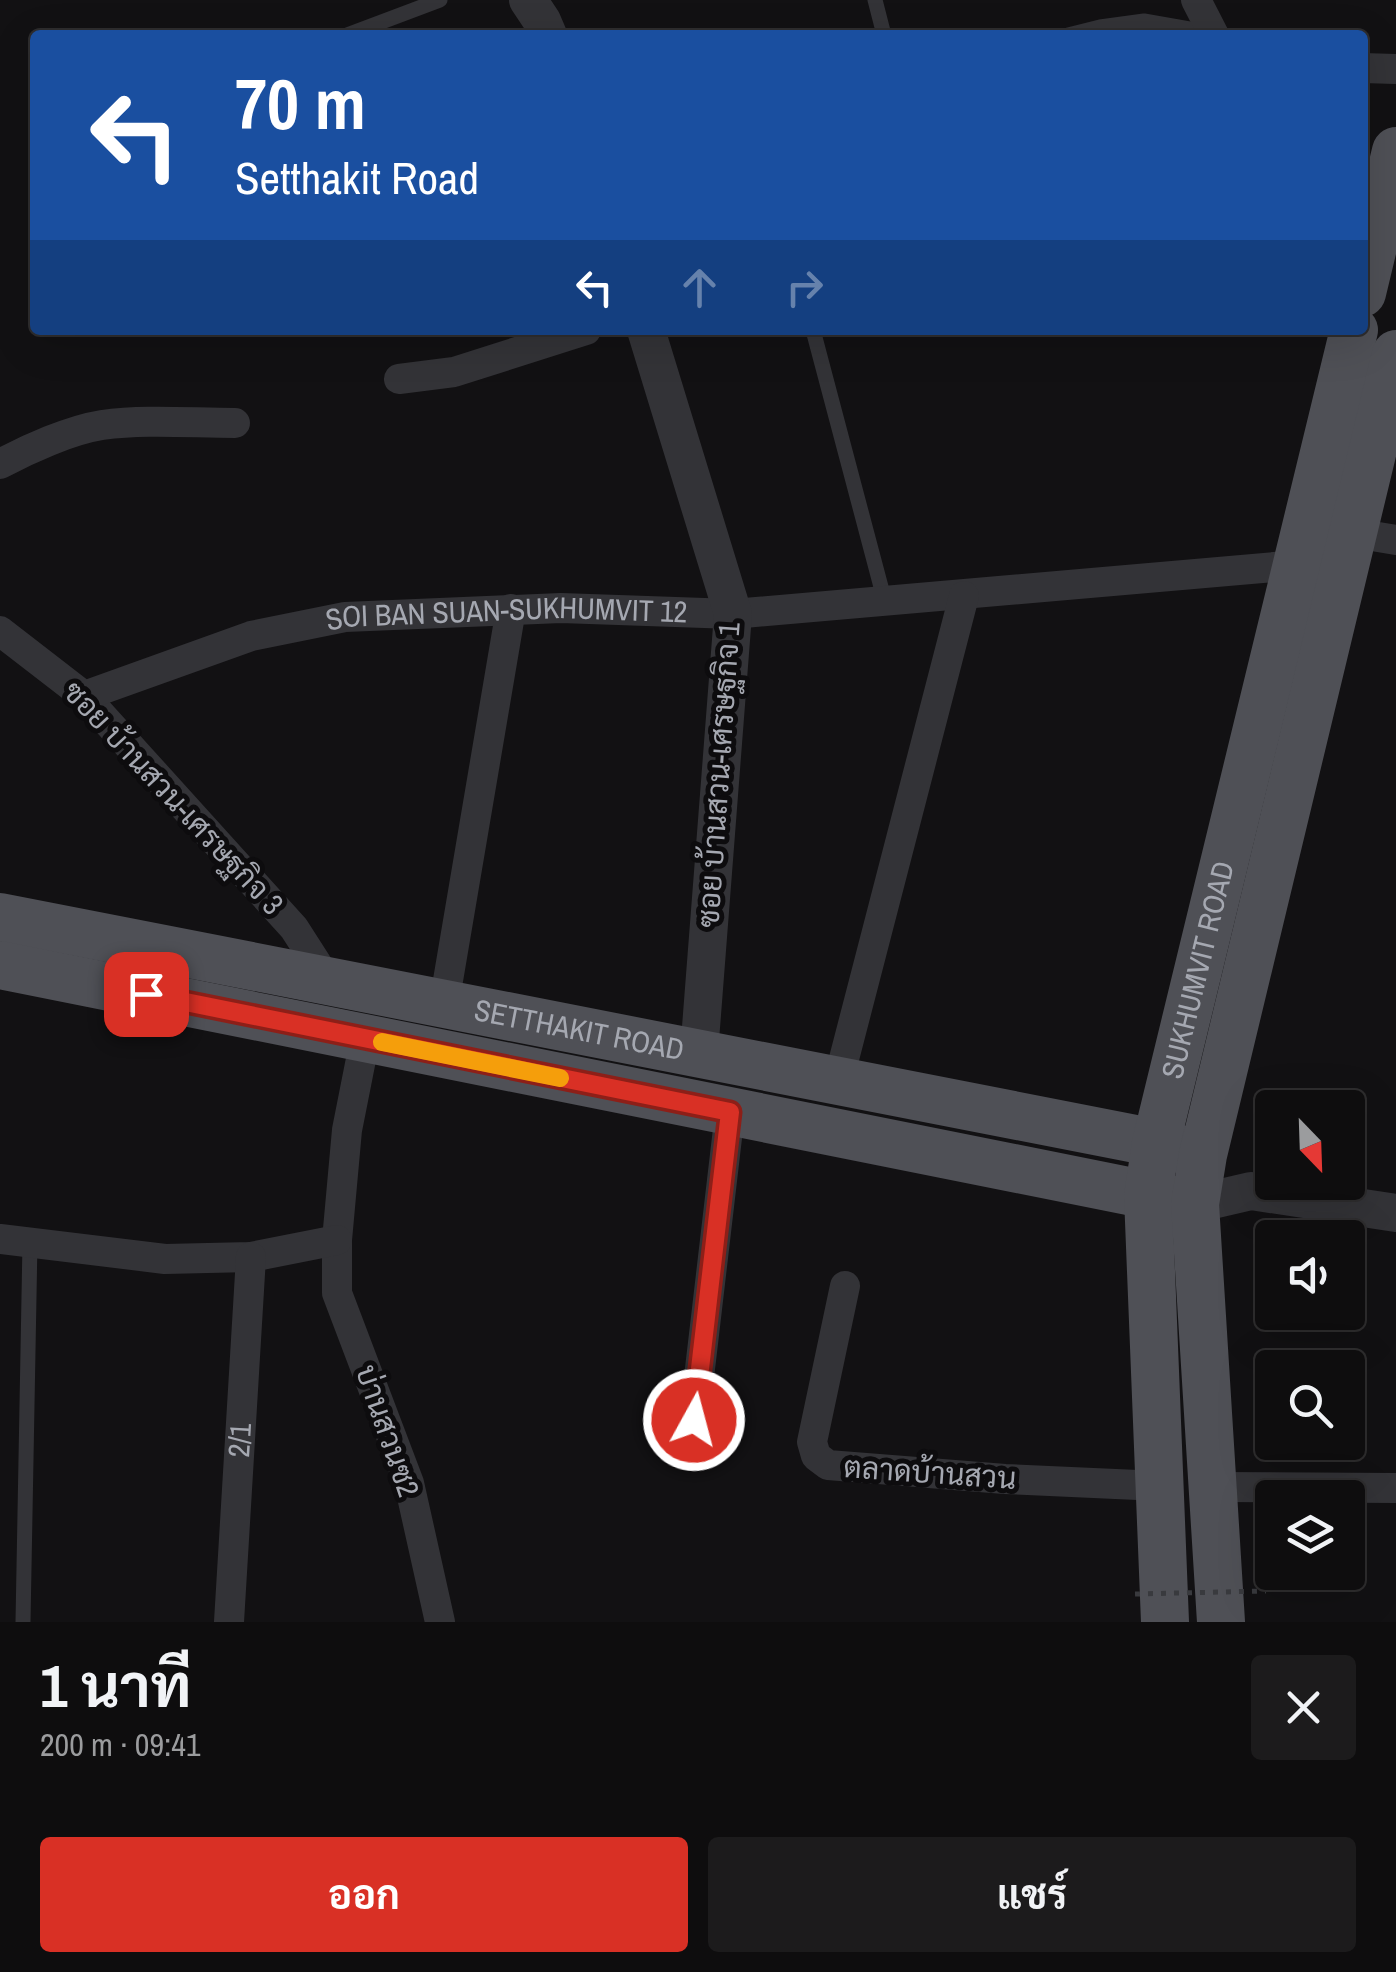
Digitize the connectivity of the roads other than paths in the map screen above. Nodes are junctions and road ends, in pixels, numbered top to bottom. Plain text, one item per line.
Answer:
1 (440, 0) edge
2 (528, 0) edge
3 (875, 0) edge
4 (1196, 0) edge
5 (360, 30) edge
6 (545, 30) edge
7 (883, 30) edge
8 (1088, 30) edge
9 (1192, 30) edge
10 (1211, 30) edge
11 (1368, 68) edge
12 (1396, 69) edge
13 (1396, 152) edge
14 (1368, 258) edge
15 (570, 335) edge
16 (648, 335) edge
17 (814, 335) edge
18 (1353, 335) edge
19 (1396, 354) edge
20 (400, 379) dead end
21 (236, 423) dead end
22 (0, 464) edge
23 (1375, 536) edge
24 (1298, 565) junction
25 (964, 596) junction
26 (884, 602) junction
27 (511, 609) junction
28 (732, 614) junction
29 (0, 631) edge
30 (84, 696) junction
31 (0, 917) edge
32 (0, 965) edge
33 (328, 981) junction
34 (444, 1004) junction
35 (365, 1038) junction
36 (698, 1053) junction
37 (838, 1082) junction
38 (730, 1112) junction
39 (1156, 1143) junction
40 (1203, 1155) junction
41 (1251, 1191) junction
42 (1148, 1196) junction
43 (1194, 1204) junction
44 (1396, 1213) edge
45 (15, 1240) edge
46 (336, 1240) junction
47 (251, 1257) junction
48 (844, 1286) dead end
49 (694, 1420) dead end
50 (1160, 1486) junction
51 (1214, 1486) junction
52 (1396, 1488) edge
53 (1150, 1608) edge
54 (23, 1622) edge
55 (229, 1622) edge
56 (440, 1622) edge
57 (1221, 1622) edge

1 - 5 lane
2 - 6 street
3 - 7 lane
4 - 10 street
8 - 9 lane
11 - 12 street
13 - 14 main road
15 - 20 street
16 - 28 street, ซอย บ้านสวน-เศรษฐกิจ 1
17 - 26 lane
18 - 24 main road, SUKHUMVIT ROAD
19 - 23 main road, SUKHUMVIT ROAD
21 - 22 street
23 - 40 main road, SUKHUMVIT ROAD
24 - 25 street, SOI BAN SUAN-SUKHUMVIT 12
24 - 39 main road, SUKHUMVIT ROAD
25 - 26 street, SOI BAN SUAN-SUKHUMVIT 12
25 - 37 street
26 - 28 street, SOI BAN SUAN-SUKHUMVIT 12
27 - 28 street, SOI BAN SUAN-SUKHUMVIT 12
27 - 30 street, SOI BAN SUAN-SUKHUMVIT 12
27 - 34 street
28 - 36 street, ซอย บ้านสวน-เศรษฐกิจ 1
29 - 30 street, ซอย บ้านสวน-เศรษฐกิจ 3
30 - 33 street, ซอย บ้านสวน-เศรษฐกิจ 3
31 - 33 main road, SETTHAKIT ROAD
32 - 35 main road, SETTHAKIT ROAD
33 - 34 main road, SETTHAKIT ROAD
34 - 36 main road, SETTHAKIT ROAD
35 - 38 main road, SETTHAKIT ROAD
35 - 46 street, บ่านสวนซ2
36 - 37 main road, SETTHAKIT ROAD
37 - 39 main road, SETTHAKIT ROAD
38 - 42 main road, SETTHAKIT ROAD
38 - 49 street
39 - 40 main road, SETTHAKIT ROAD
39 - 42 main road, SUKHUMVIT ROAD
40 - 41 street
40 - 43 main road, SUKHUMVIT ROAD
41 - 43 street
41 - 44 street
42 - 43 main road, SETTHAKIT ROAD
42 - 50 main road, SUKHUMVIT ROAD
43 - 51 main road, SUKHUMVIT ROAD
45 - 47 street
45 - 54 lane
46 - 47 street
46 - 56 street, บ่านสวนซ2
47 - 55 street, 2/1
48 - 50 street, ตลาดบ้านสวน
50 - 53 main road, SUKHUMVIT ROAD
51 - 52 street
51 - 57 main road, SUKHUMVIT ROAD

